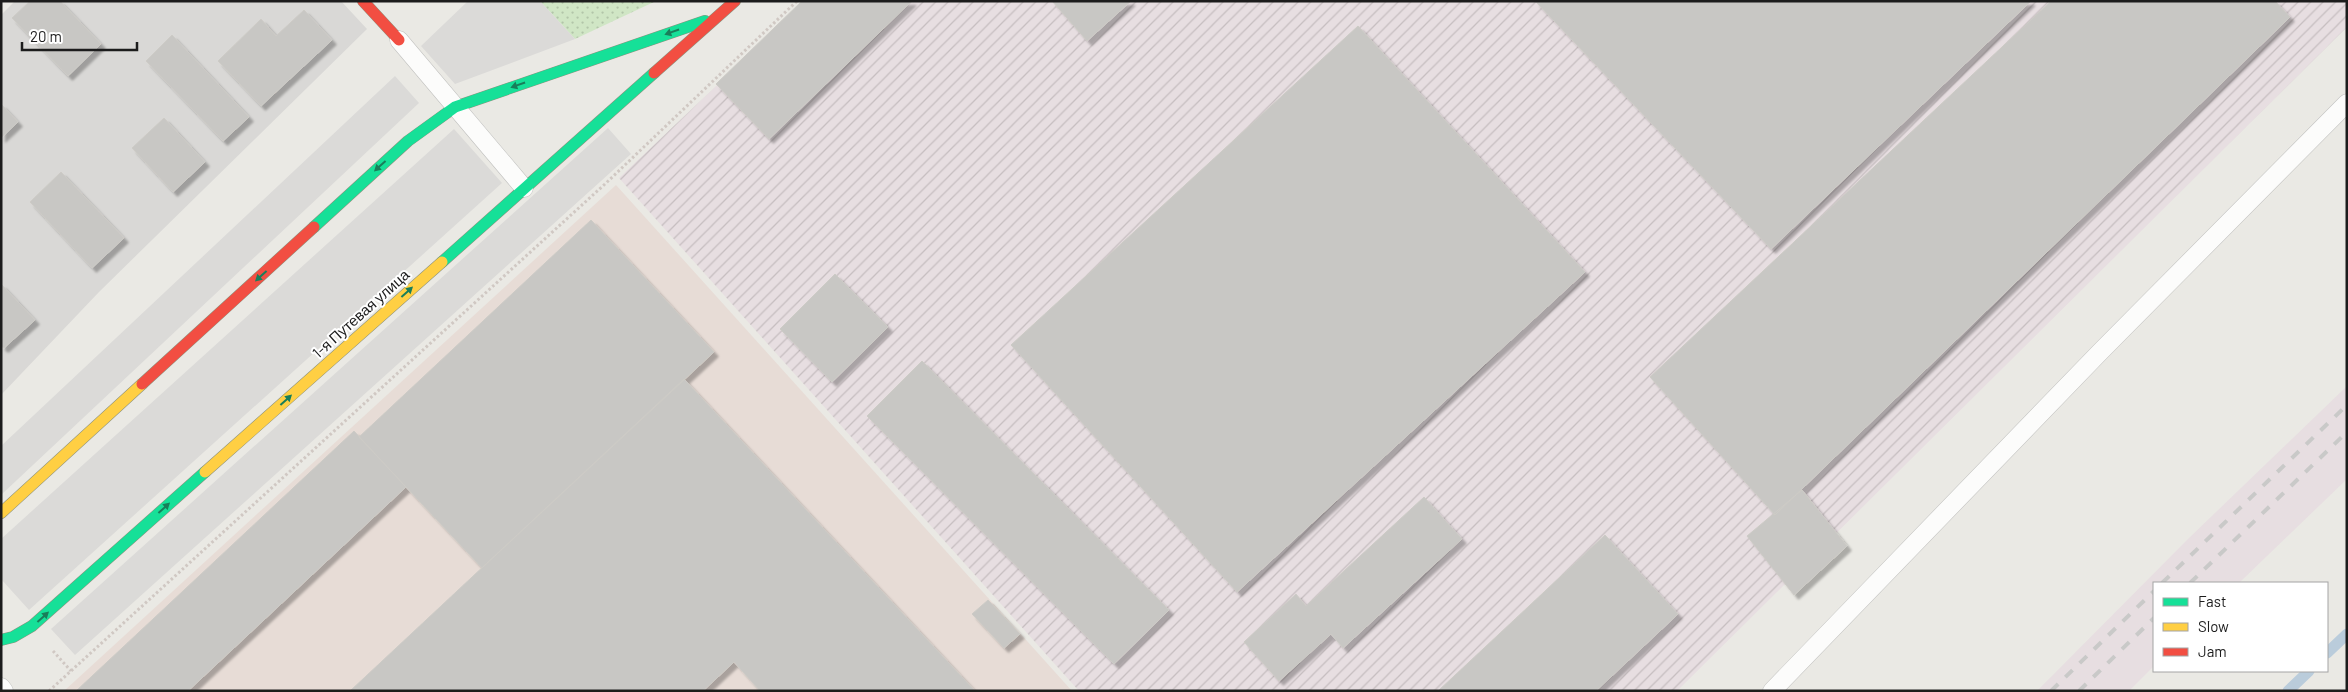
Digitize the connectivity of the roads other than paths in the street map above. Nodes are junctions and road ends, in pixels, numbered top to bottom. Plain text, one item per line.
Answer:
1 (363, 1) edge
2 (735, 1) edge
3 (718, 16) junction
4 (399, 40) joint
5 (2347, 104) edge
6 (455, 107) junction
7 (524, 188) junction
8 (1, 513) edge
9 (1, 640) edge
10 (1, 687) edge
11 (4, 691) edge
12 (1772, 691) edge

1 - 4 street
2 - 3 street, 1-я Путевая улица
3 -> 6 street
3 - 7 street, 1-я Путевая улица
4 - 6 lane
5 - 12 lane
6 - 7 lane
6 -> 8 street
9 -> 7 street, 1-я Путевая улица
10 - 11 lane

